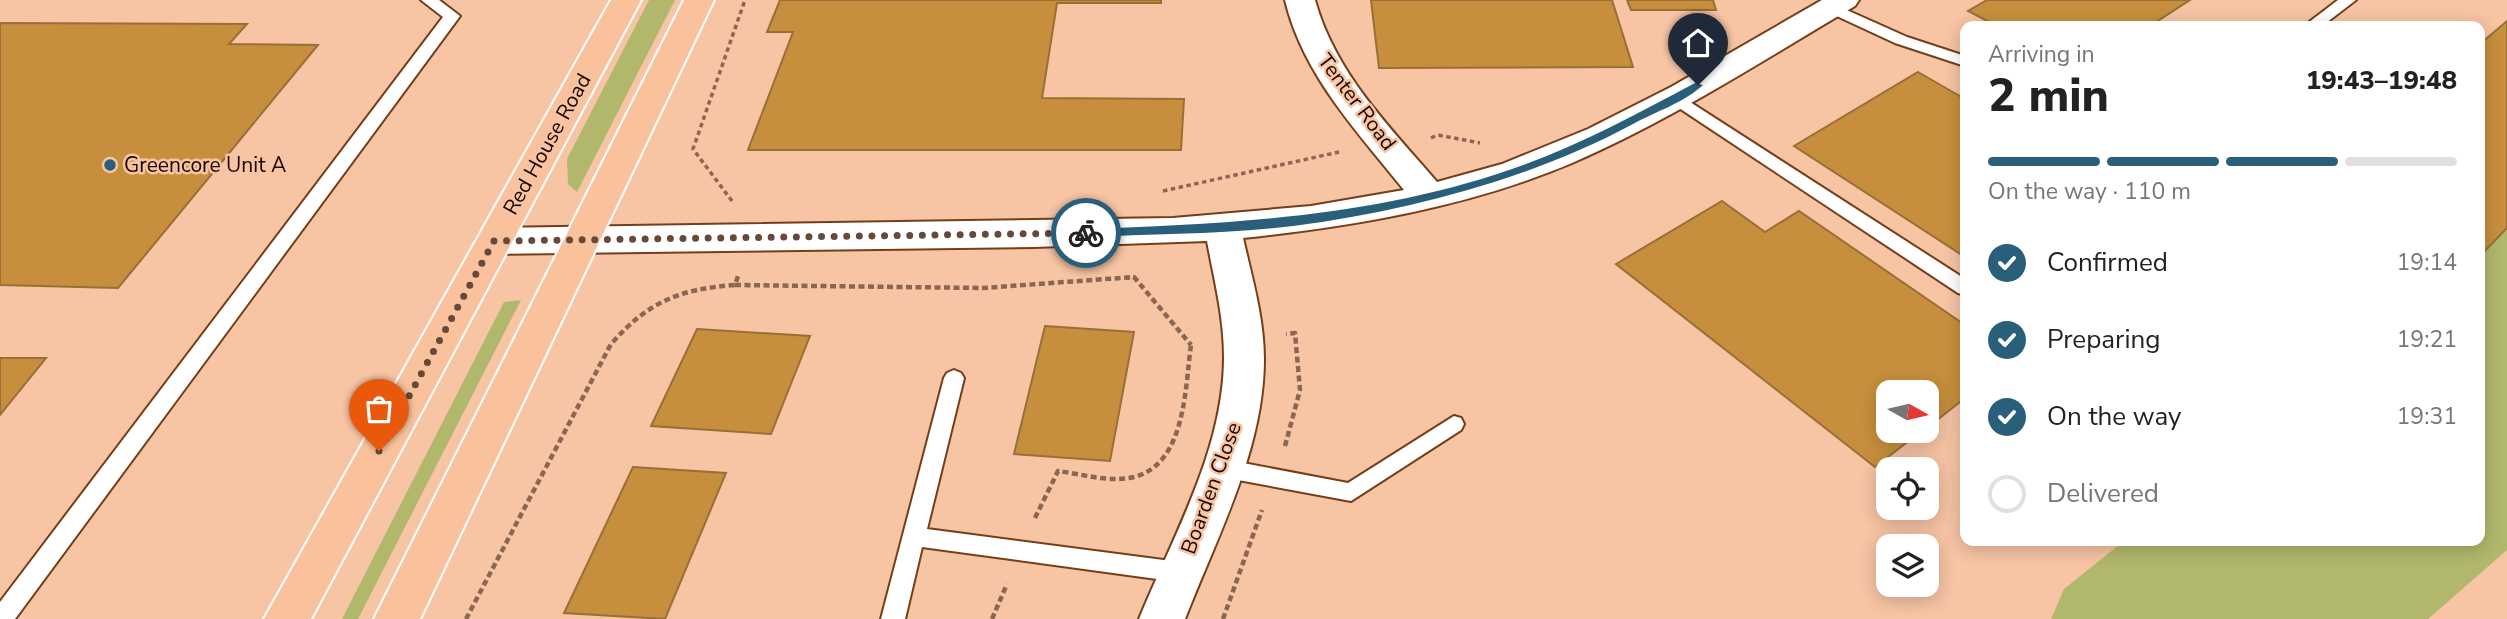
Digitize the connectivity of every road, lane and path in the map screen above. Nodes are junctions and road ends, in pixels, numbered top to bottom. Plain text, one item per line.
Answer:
1 (429, 0) edge
2 (626, 0) edge
3 (699, 0) edge
4 (745, 0) edge
5 (1300, 0) edge
6 (2348, 0) edge
7 (1837, 4) edge
8 (2319, 21) edge
9 (1960, 59) edge
10 (1676, 98) junction
11 (1387, 144) junction
12 (1531, 166) junction
13 (1156, 192) dead end
14 (1429, 196) junction
15 (1223, 228) junction
16 (752, 239) junction
17 (580, 240) junction
18 (494, 241) junction
19 (735, 285) junction
20 (1960, 285) edge
21 (954, 379) dead end
22 (1454, 424) dead end
23 (1222, 468) junction
24 (915, 537) junction
25 (1021, 550) junction
26 (1179, 572) junction
27 (1, 619) edge
28 (287, 619) edge
29 (397, 619) edge
30 (466, 619) edge
31 (892, 619) edge
32 (1162, 619) edge

1 - 27 lane
2 - 18 main road, Red House Road
3 - 17 main road
4 - 16 path
5 - 11 street, Tenter Road
6 - 8 lane
7 - 9 lane
7 - 10 street
10 - 12 street
10 - 20 lane
11 - 12 path
11 - 13 path
11 - 14 street, Tenter Road
12 - 14 street
14 - 15 street
15 - 16 street
15 - 23 street, Boarden Close
16 - 17 street
16 - 19 path
17 - 18 street
17 - 29 main road
18 - 28 main road, Red House Road
19 - 25 path
19 - 30 path
21 - 24 lane
22 - 23 lane
23 - 26 street, Boarden Close
24 - 25 lane
24 - 31 lane
25 - 26 lane
26 - 32 street, Boarden Close

